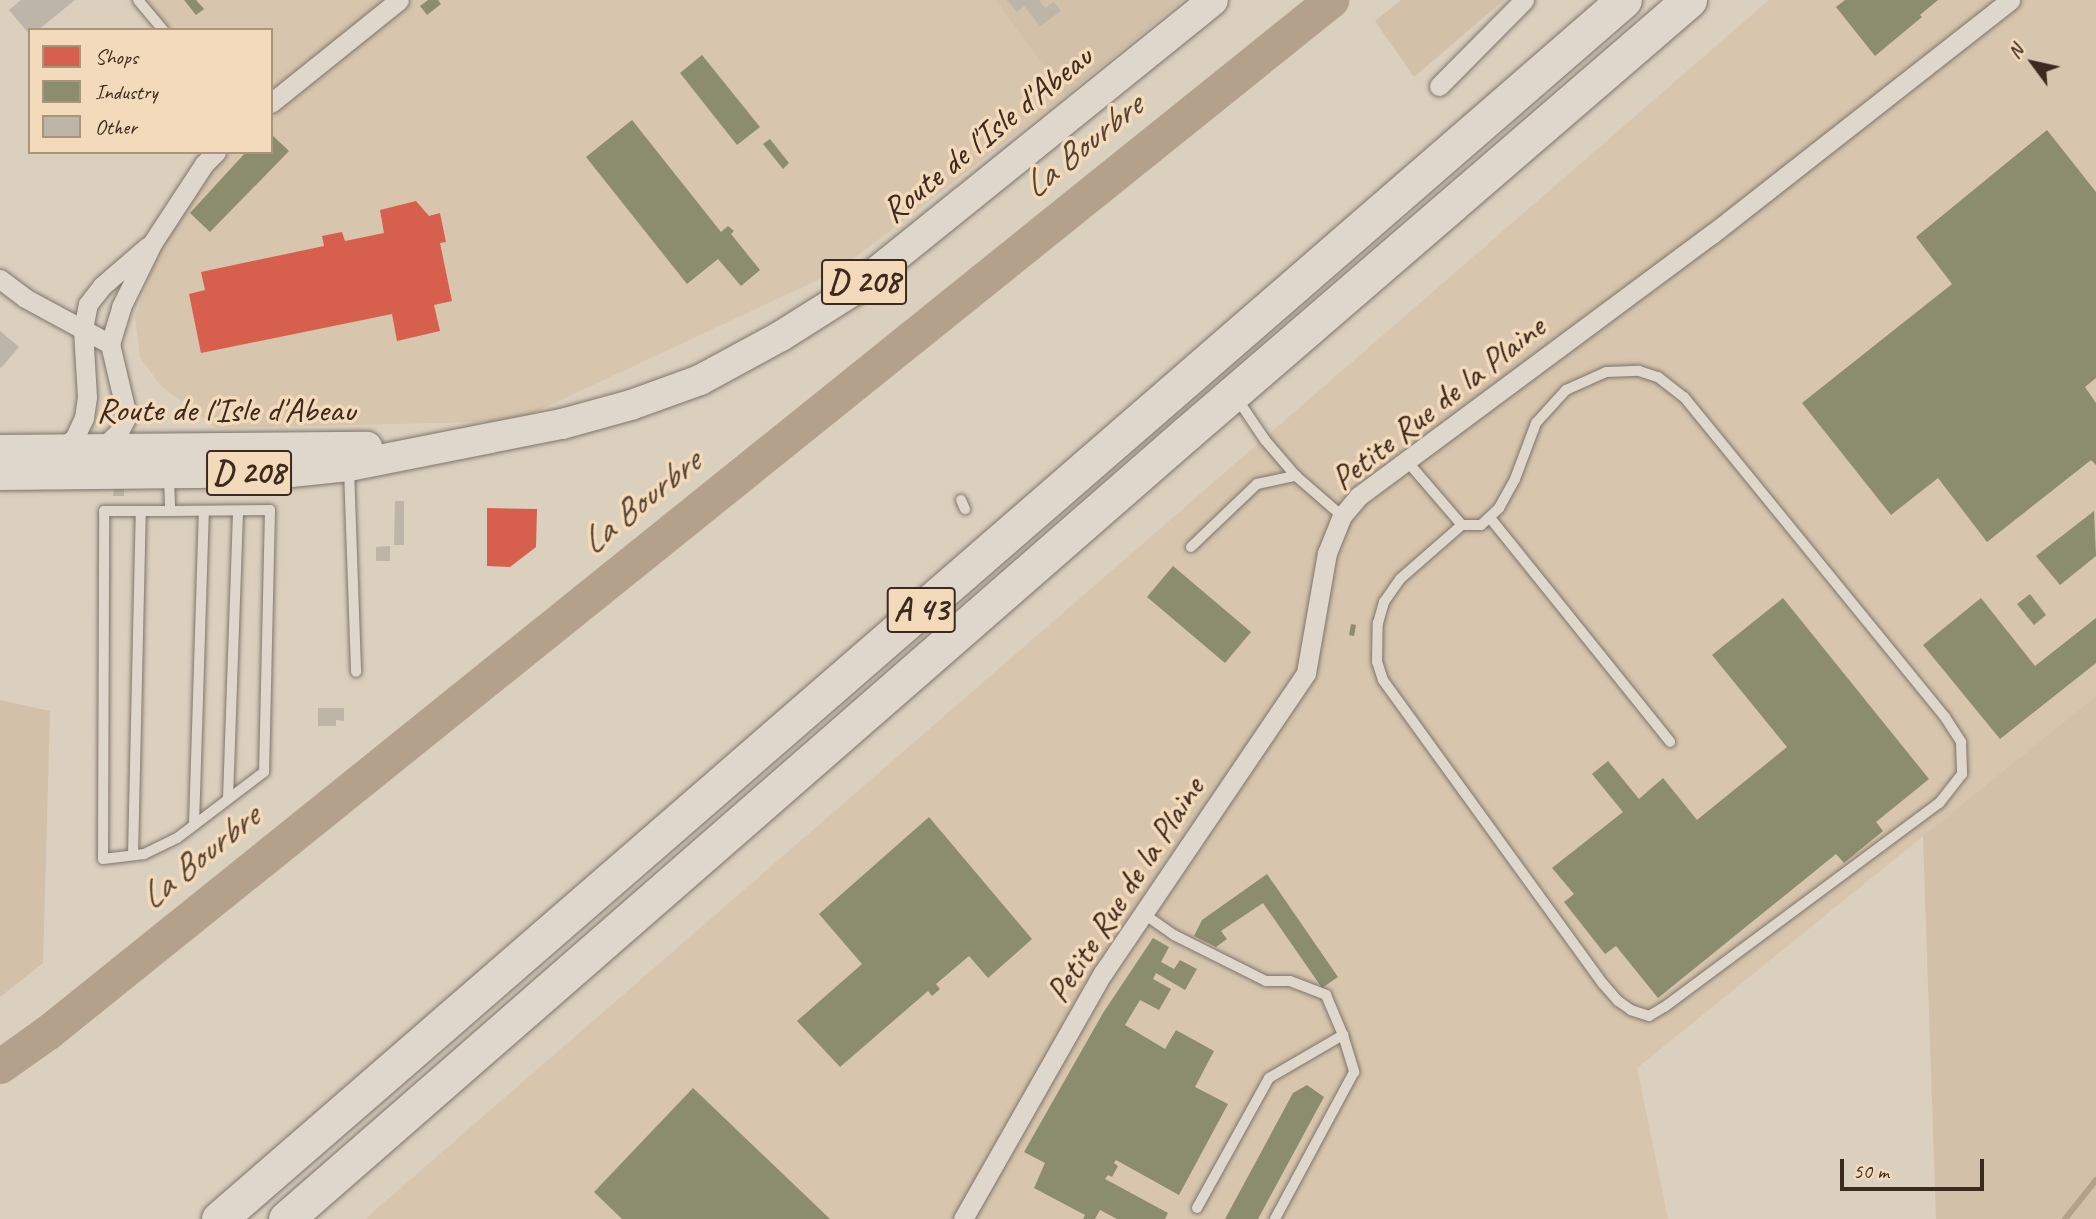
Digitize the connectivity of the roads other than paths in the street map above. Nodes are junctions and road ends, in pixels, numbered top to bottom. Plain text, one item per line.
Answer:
1 (138, 0) edge
2 (398, 0) edge
3 (1213, 0) edge
4 (1524, 0) edge
5 (1624, 0) edge
6 (1689, 0) edge
7 (2010, 0) edge
8 (161, 28) edge
9 (1439, 86) dead end
10 (273, 101) edge
11 (214, 154) edge
12 (153, 242) junction
13 (0, 279) edge
14 (83, 330) junction
15 (110, 344) junction
16 (1233, 393) junction
17 (127, 416) junction
18 (84, 418) junction
19 (0, 450) edge
20 (102, 450) junction
21 (348, 457) junction
22 (1406, 460) junction
23 (52, 462) junction
24 (160, 465) junction
25 (0, 475) edge
26 (1296, 476) junction
27 (141, 510) junction
28 (170, 510) junction
29 (238, 510) junction
30 (204, 511) junction
31 (1342, 516) junction
32 (1491, 519) junction
33 (1462, 525) junction
34 (1191, 547) dead end
35 (356, 672) dead end
36 (1670, 742) dead end
37 (228, 799) junction
38 (194, 825) junction
39 (133, 855) junction
40 (1144, 914) junction
41 (1343, 1035) junction
42 (1197, 1208) dead end
43 (219, 1219) edge
44 (286, 1219) edge
45 (963, 1219) edge
46 (1275, 1219) edge

1 - 8 lane
2 - 10 street
3 - 21 main road, Route de l'Isle d'Abeau / D 208
4 - 9 street
5 - 43 highway, A 43
6 - 16 highway, A 43
7 - 22 street, Petite Rue de la Plaine
11 - 12 street
12 - 14 street
12 - 15 street
13 - 14 street
14 - 15 street
14 - 18 street
15 - 17 street
16 - 26 lane
16 - 44 highway, A 43
17 - 20 street
17 - 24 street
18 - 20 street
18 - 23 street
19 - 23 main road, Route de l'Isle d'Abeau / D 208
20 - 23 main road, Route de l'Isle d'Abeau / D 208
20 - 24 main road, Route de l'Isle d'Abeau / D 208
21 - 24 main road, Route de l'Isle d'Abeau / D 208
21 - 35 lane
22 - 31 street, Petite Rue de la Plaine
22 - 33 lane
23 - 24 main road, Route de l'Isle d'Abeau / D 208
23 - 25 main road, Route de l'Isle d'Abeau / D 208
24 - 28 lane
26 - 31 lane
26 - 34 lane
27 - 28 lane
27 - 39 lane
27 - 39 lane
28 - 30 lane
29 - 30 lane
29 - 37 lane
29 - 37 lane
30 - 38 lane
31 - 40 street, Petite Rue de la Plaine
32 - 33 lane
32 - 33 lane
32 - 36 lane
37 - 38 lane
38 - 39 lane
40 - 41 lane
40 - 45 street, Petite Rue de la Plaine
41 - 42 lane
41 - 46 lane

